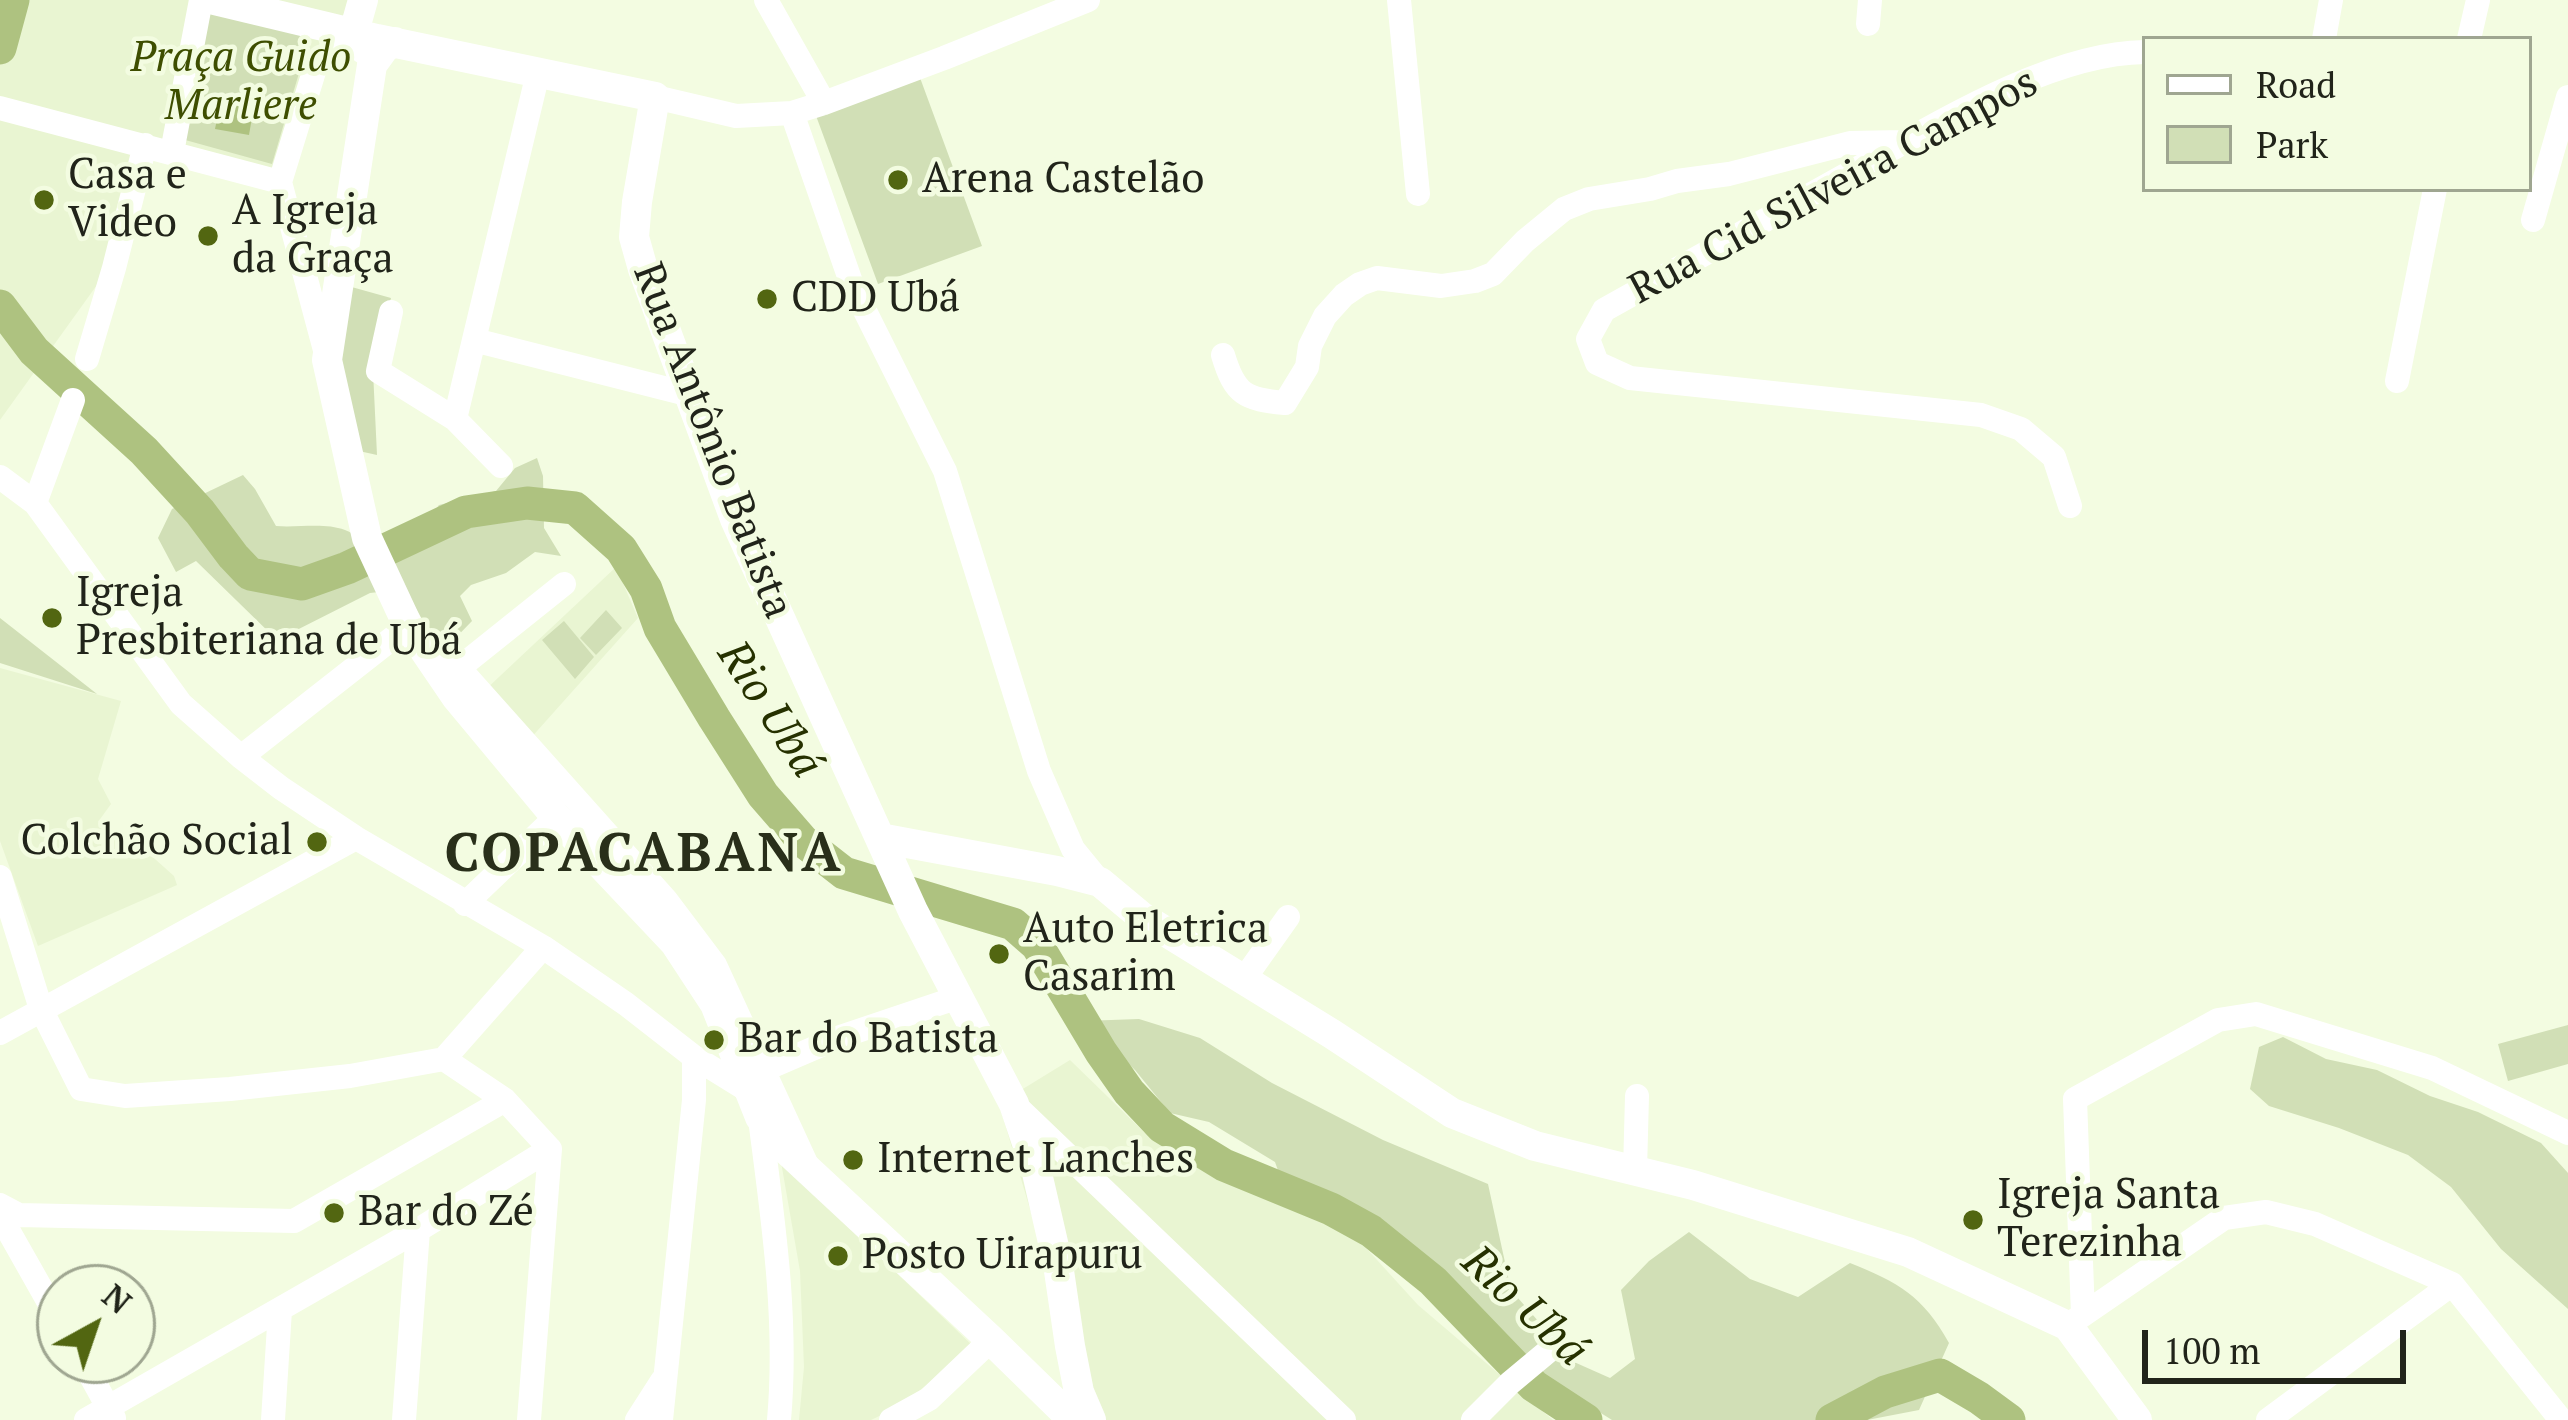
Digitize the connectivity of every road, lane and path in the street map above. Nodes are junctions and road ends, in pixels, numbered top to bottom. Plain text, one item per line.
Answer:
1 (200, 0) edge
2 (214, 0) edge
3 (363, 0) edge
4 (766, 0) edge
5 (1088, 0) edge
6 (1399, 0) edge
7 (2331, 0) edge
8 (2478, 0) edge
9 (354, 32) junction
10 (2325, 36) edge
11 (2470, 36) edge
12 (395, 42) junction
13 (2142, 52) edge
14 (372, 65) junction
15 (538, 73) junction
16 (655, 97) junction
17 (2568, 97) edge
18 (824, 103) junction
19 (3, 108) edge
20 (791, 113) junction
21 (1905, 142) junction
22 (146, 146) junction
23 (172, 152) junction
24 (280, 182) junction
25 (2434, 192) edge
26 (1418, 194) dead end
27 (2533, 220) dead end
28 (391, 312) dead end
29 (474, 340) junction
30 (1223, 355) dead end
31 (87, 359) dead end
32 (327, 360) junction
33 (2397, 382) dead end
34 (687, 394) junction
35 (73, 400) dead end
36 (455, 419) junction
37 (501, 466) dead end
38 (0, 477) edge
39 (34, 502) junction
40 (2070, 506) dead end
41 (564, 584) dead end
42 (408, 626) junction
43 (450, 671) junction
44 (241, 757) junction
45 (556, 817) junction
46 (356, 838) junction
47 (886, 849) junction
48 (0, 877) edge
49 (1100, 882) junction
50 (465, 904) junction
51 (1288, 917) dead end
52 (543, 947) junction
53 (1244, 979) junction
54 (959, 997) junction
55 (41, 1009) junction
56 (0, 1033) edge
57 (694, 1057) junction
58 (445, 1059) junction
59 (752, 1088) junction
60 (1636, 1096) dead end
61 (505, 1100) junction
62 (694, 1100) junction
63 (1014, 1105) junction
64 (2568, 1133) edge
65 (550, 1149) junction
66 (1069, 1156) junction
67 (1635, 1171) junction
68 (810, 1172) junction
69 (1037, 1173) junction
70 (0, 1205) edge
71 (0, 1216) edge
72 (418, 1230) junction
73 (36, 1280) edge
74 (2452, 1284) junction
75 (280, 1310) junction
76 (2075, 1321) junction
77 (991, 1340) junction
78 (1070, 1346) junction
79 (1548, 1350) dead end
80 (1016, 1366) junction
81 (664, 1379) junction
82 (91, 1384) edge
83 (103, 1416) edge
84 (273, 1420) edge
85 (404, 1420) edge
86 (529, 1420) edge
87 (637, 1420) edge
88 (661, 1420) edge
89 (778, 1420) edge
90 (891, 1420) edge
91 (1073, 1420) edge
92 (1091, 1420) edge
93 (1344, 1420) edge
94 (1473, 1420) edge
95 (2137, 1420) edge
96 (2268, 1420) edge
97 (2561, 1420) edge

1 - 23 street
2 - 9 main road
3 - 9 main road
4 - 18 street
5 - 18 street
6 - 26 street
7 - 10 street
8 - 11 street
9 - 12 main road
9 - 14 main road
9 - 24 street
12 - 14 main road
12 - 15 main road
13 - 21 street, Rua Cid Silveira Campos
14 - 32 main road
15 - 16 main road
15 - 29 street
16 - 20 street
16 - 34 main road, Rua Antônio Batista
17 - 27 street
18 - 20 street
19 - 22 street
20 - 49 street
21 - 30 street
21 - 40 street, Rua Cid Silveira Campos
22 - 23 street
22 - 31 street
23 - 24 street
24 - 32 street
25 - 33 street
28 - 36 street
29 - 34 street
29 - 36 street
32 - 42 main road
34 - 47 main road, Rua Antônio Batista
35 - 39 street
36 - 37 street
38 - 39 street
39 - 44 street
41 - 43 street
42 - 43 main road
42 - 44 street
43 - 45 main road
43 - 59 street
44 - 46 street
45 - 50 street
45 - 59 main road
46 - 50 street
46 - 55 street
47 - 49 main road
47 - 54 main road, Rua Antônio Batista
48 - 55 street
49 - 53 main road
50 - 52 street
51 - 53 street
52 - 57 street
52 - 58 street
53 - 67 main road
54 - 59 street
54 - 63 main road, Rua Antônio Batista
55 - 56 street
55 - 58 street
57 - 59 street
57 - 62 street
58 - 61 street
59 - 62 street
59 - 68 main road
59 - 68 street
59 - 89 street
60 - 67 street
61 - 65 street
61 - 70 street
62 - 81 street
63 - 66 street
63 - 69 main road, Rua Antônio Batista
64 - 76 street
65 - 72 street
65 - 86 street
66 - 69 street
66 - 93 street
67 - 76 main road
68 - 77 main road
69 - 78 main road, Rua Antônio Batista
71 - 73 street
72 - 75 street
72 - 85 street
74 - 76 street
74 - 96 street
74 - 97 street
75 - 83 street
75 - 84 street
76 - 95 main road
77 - 80 main road
77 - 90 street
78 - 80 main road
78 - 92 main road, Rua Antônio Batista
79 - 94 street
80 - 91 main road
81 - 87 street
81 - 88 street
82 - 83 street

